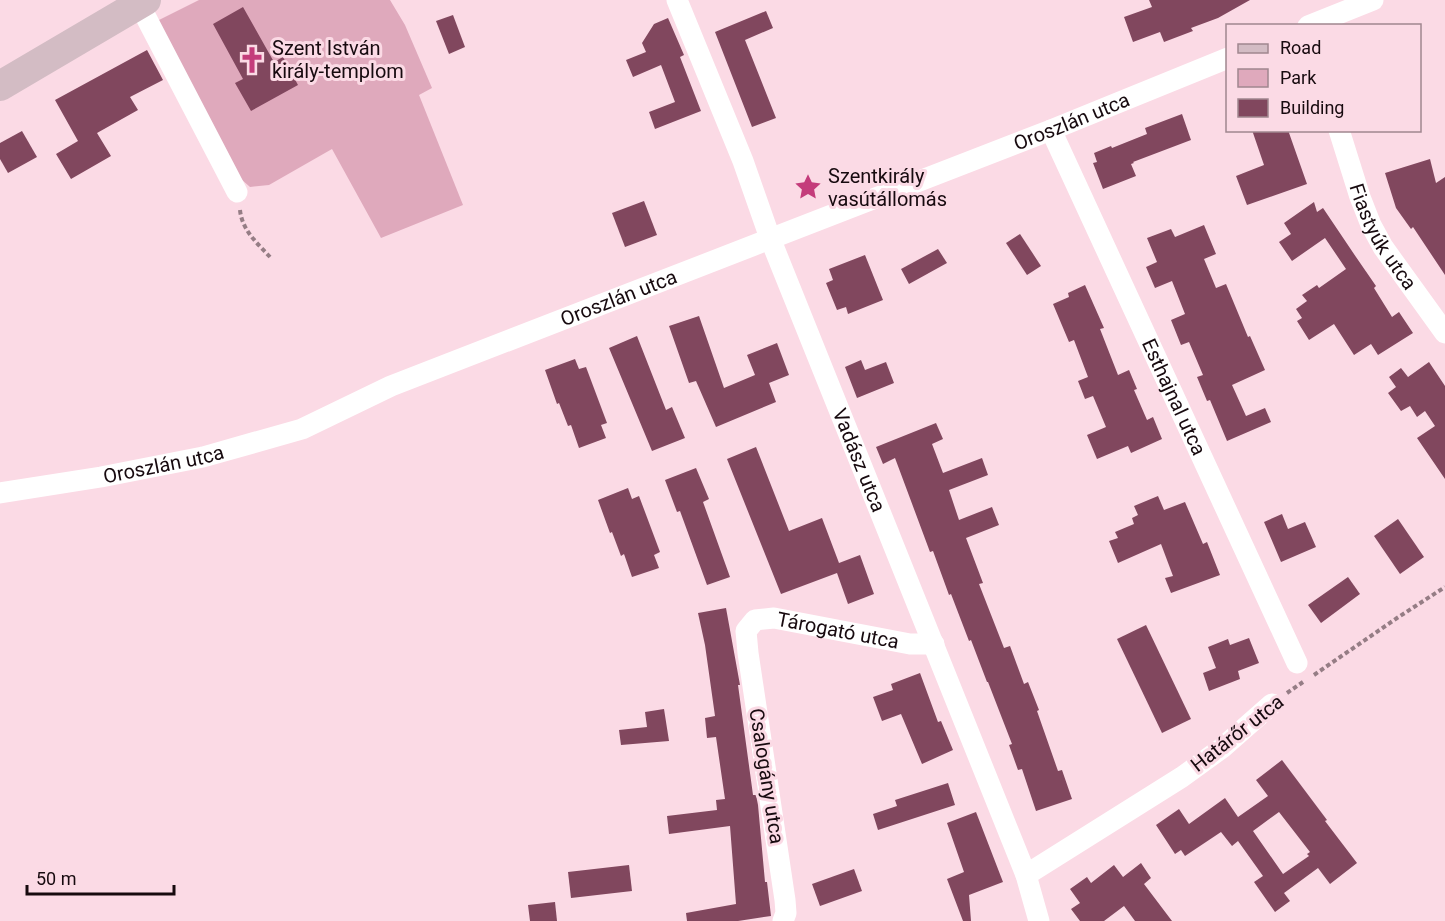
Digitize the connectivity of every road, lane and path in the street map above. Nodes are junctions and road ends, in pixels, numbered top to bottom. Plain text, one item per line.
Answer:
1 (677, 0) edge
2 (1373, 0) edge
3 (142, 2) edge
4 (1313, 24) edge
5 (1226, 58) edge
6 (0, 86) edge
7 (1051, 130) junction
8 (1340, 132) edge
9 (237, 192) joint
10 (770, 238) junction
11 (270, 257) dead end
12 (1445, 333) edge
13 (0, 493) edge
14 (1445, 587) edge
15 (746, 631) joint
16 (934, 644) junction
17 (1297, 663) dead end
18 (1272, 704) joint
19 (1026, 875) junction
20 (783, 921) edge
21 (1039, 921) edge

1 - 10 street, Vadász utca
2 - 4 street
3 - 6 street
3 - 9 street
5 - 7 street, Oroszlán utca
7 - 10 street, Oroszlán utca
7 - 17 street, Esthajnal utca
8 - 12 street, Fiastyúk utca
9 - 11 path
10 - 13 street, Oroszlán utca
10 - 16 street, Vadász utca
14 - 18 path, Határőr utca
15 - 16 street, Tárogató utca
15 - 20 street, Csalogány utca
16 - 19 street, Vadász utca
18 - 19 street, Határőr utca
19 - 21 street, Vadász utca

